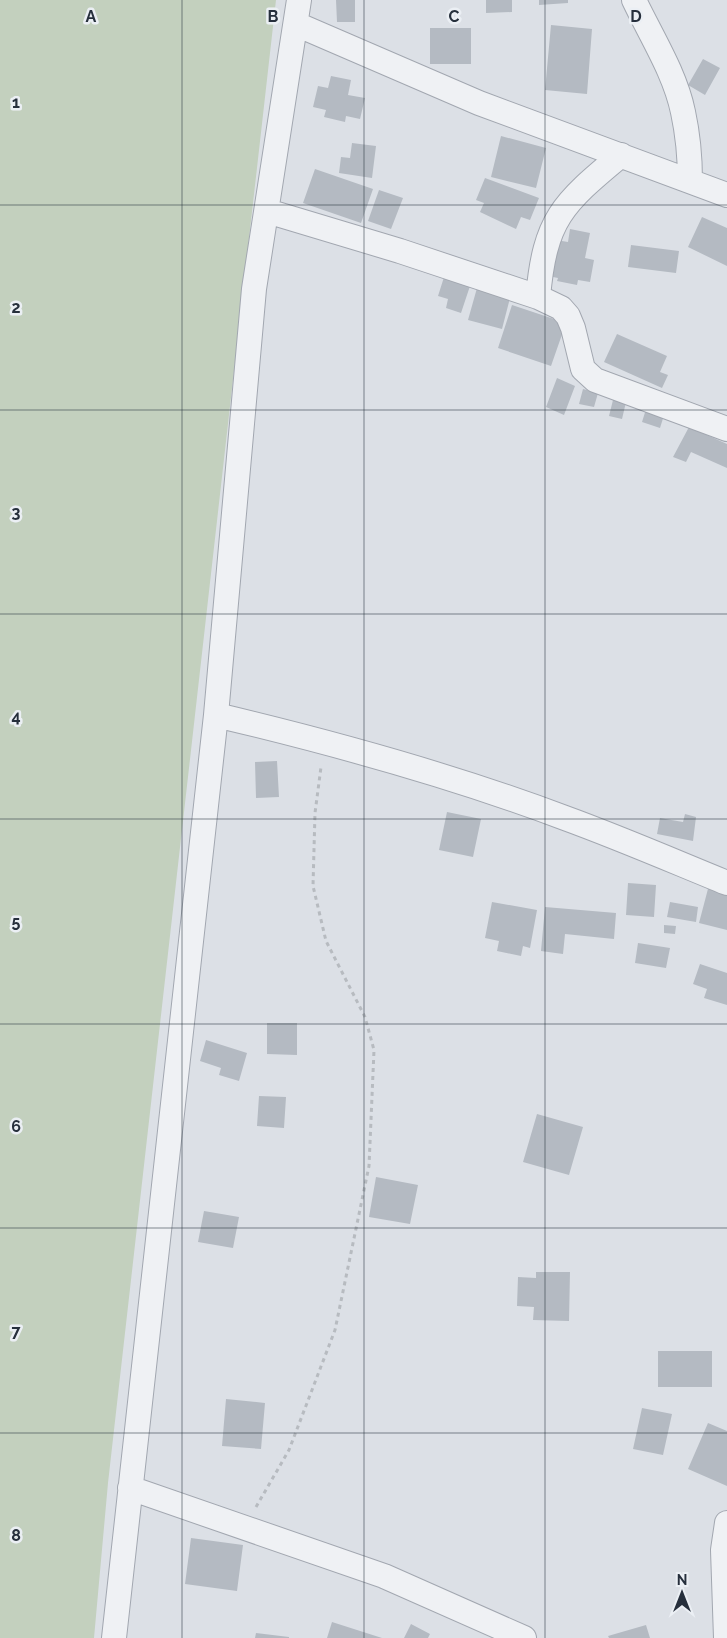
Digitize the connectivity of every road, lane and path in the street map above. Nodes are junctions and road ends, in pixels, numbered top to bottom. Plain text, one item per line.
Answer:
1 (299, 0) edge
2 (634, 0) edge
3 (296, 24) junction
4 (621, 155) junction
5 (690, 181) junction
6 (727, 195) edge
7 (267, 211) junction
8 (538, 297) junction
9 (727, 429) edge
10 (216, 715) junction
11 (325, 741) junction
12 (727, 883) edge
13 (130, 1488) junction
14 (727, 1523) edge
15 (243, 1529) junction
16 (114, 1638) edge
17 (524, 1638) edge
18 (726, 1638) edge

1 - 3 street
2 - 5 street
3 - 4 street
3 - 7 street
4 - 5 street
4 - 8 street
5 - 6 street
7 - 8 street
7 - 10 street
8 - 9 street
10 - 11 street
10 - 13 street
11 - 12 street
11 - 15 path
13 - 15 street
13 - 16 street
14 - 18 street
15 - 17 street

